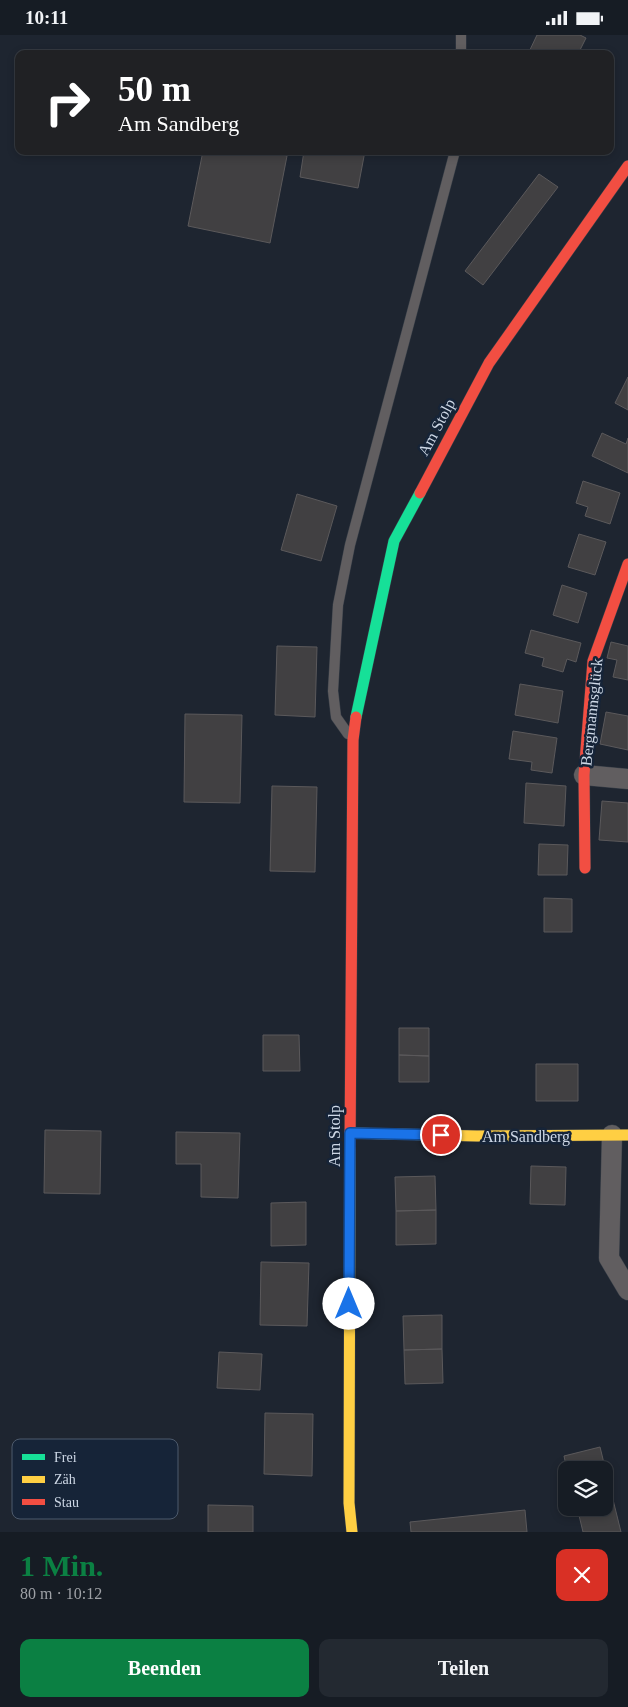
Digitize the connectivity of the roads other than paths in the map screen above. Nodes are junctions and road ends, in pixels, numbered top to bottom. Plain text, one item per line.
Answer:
1 (461, 35) edge
2 (461, 50) edge
3 (454, 155) edge
4 (625, 176) edge
5 (628, 563) edge
6 (353, 740) junction
7 (584, 775) junction
8 (628, 779) edge
9 (585, 868) dead end
10 (350, 1133) junction
11 (620, 1135) edge
12 (628, 1290) edge
13 (352, 1532) edge

1 - 2 lane
3 - 6 lane
4 - 6 main road, Am Stolp
5 - 7 main road, Bergmannsglück
6 - 10 main road, Am Stolp
7 - 8 street, Bergmannsglück
7 - 9 main road, Bergmannsglück
10 - 11 main road, Am Sandberg
10 - 13 main road, Am Stolp
11 - 12 street, Am Sandberg

